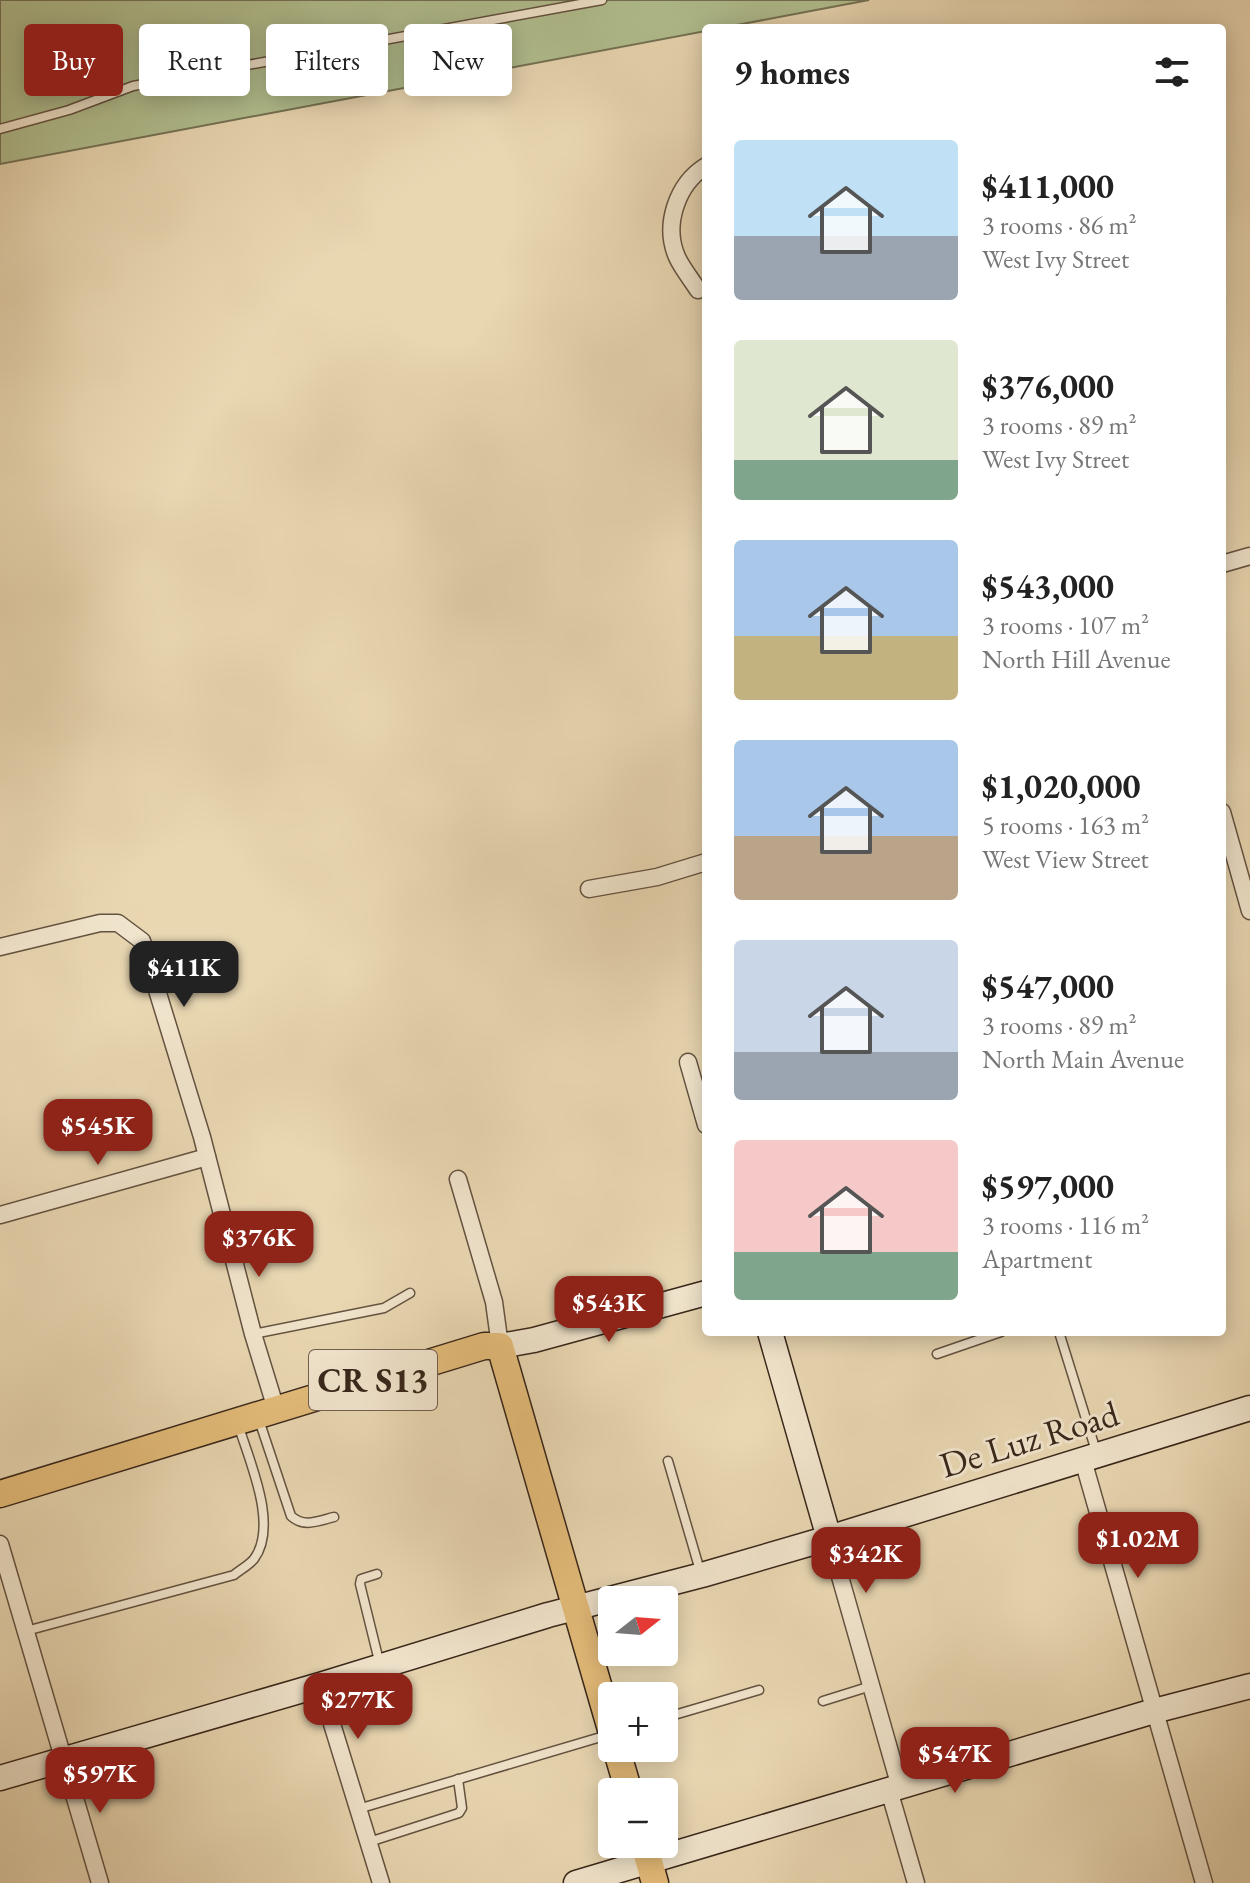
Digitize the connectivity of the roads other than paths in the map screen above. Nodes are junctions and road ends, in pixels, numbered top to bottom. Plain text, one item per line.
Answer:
1 (602, 0) edge
2 (0, 129) edge
3 (702, 170) edge
4 (698, 290) dead end
5 (1250, 556) edge
6 (1226, 563) edge
7 (1226, 824) edge
8 (1235, 851) edge
9 (702, 863) edge
10 (589, 889) dead end
11 (1250, 911) edge
12 (0, 947) edge
13 (688, 1062) dead end
14 (702, 1111) edge
15 (207, 1157) junction
16 (458, 1179) dead end
17 (0, 1215) edge
18 (410, 1293) dead end
19 (702, 1294) edge
20 (253, 1334) junction
21 (771, 1336) edge
22 (989, 1336) edge
23 (1060, 1336) edge
24 (500, 1346) junction
25 (937, 1354) dead end
26 (1250, 1408) edge
27 (257, 1415) junction
28 (1090, 1458) junction
29 (668, 1461) dead end
30 (0, 1494) edge
31 (334, 1517) dead end
32 (829, 1538) junction
33 (0, 1544) edge
34 (377, 1574) dead end
35 (702, 1575) junction
36 (575, 1607) junction
37 (25, 1631) junction
38 (380, 1666) junction
39 (320, 1685) junction
40 (598, 1686) edge
41 (871, 1686) junction
42 (1250, 1686) edge
43 (759, 1690) dead end
44 (823, 1701) dead end
45 (1154, 1711) junction
46 (678, 1714) edge
47 (598, 1738) edge
48 (63, 1759) junction
49 (0, 1778) edge
50 (458, 1779) junction
51 (895, 1788) junction
52 (358, 1809) junction
53 (368, 1842) junction
54 (649, 1863) edge
55 (100, 1883) edge
56 (381, 1883) edge
57 (576, 1883) edge
58 (916, 1883) edge
59 (1204, 1883) edge

1 - 2 lane
3 - 4 street
5 - 6 street
7 - 8 street
8 - 11 street
9 - 10 street
12 - 15 street
13 - 14 street
15 - 17 street
15 - 20 street
16 - 24 street
18 - 20 lane
19 - 24 street
20 - 27 street
21 - 32 street
22 - 25 lane
23 - 28 lane
24 - 27 main road, CR S13
24 - 36 main road
26 - 28 street, De Luz Road
27 - 30 main road, CR S13
27 - 31 lane
27 - 37 lane
28 - 32 street, De Luz Road
28 - 45 street
29 - 35 lane
32 - 35 street, De Luz Road
32 - 41 street
33 - 37 street
34 - 38 lane
35 - 36 street, De Luz Road
36 - 38 street, De Luz Road
36 - 40 main road
37 - 48 street
38 - 39 street, De Luz Road
39 - 48 street, De Luz Road
39 - 52 street
41 - 44 lane
41 - 51 street
42 - 45 street
43 - 46 lane
45 - 51 street
45 - 59 street
47 - 50 lane
48 - 49 street, De Luz Road
48 - 55 street
50 - 52 lane
50 - 53 lane
51 - 54 street
51 - 58 street
52 - 53 street
53 - 56 street
54 - 57 street

